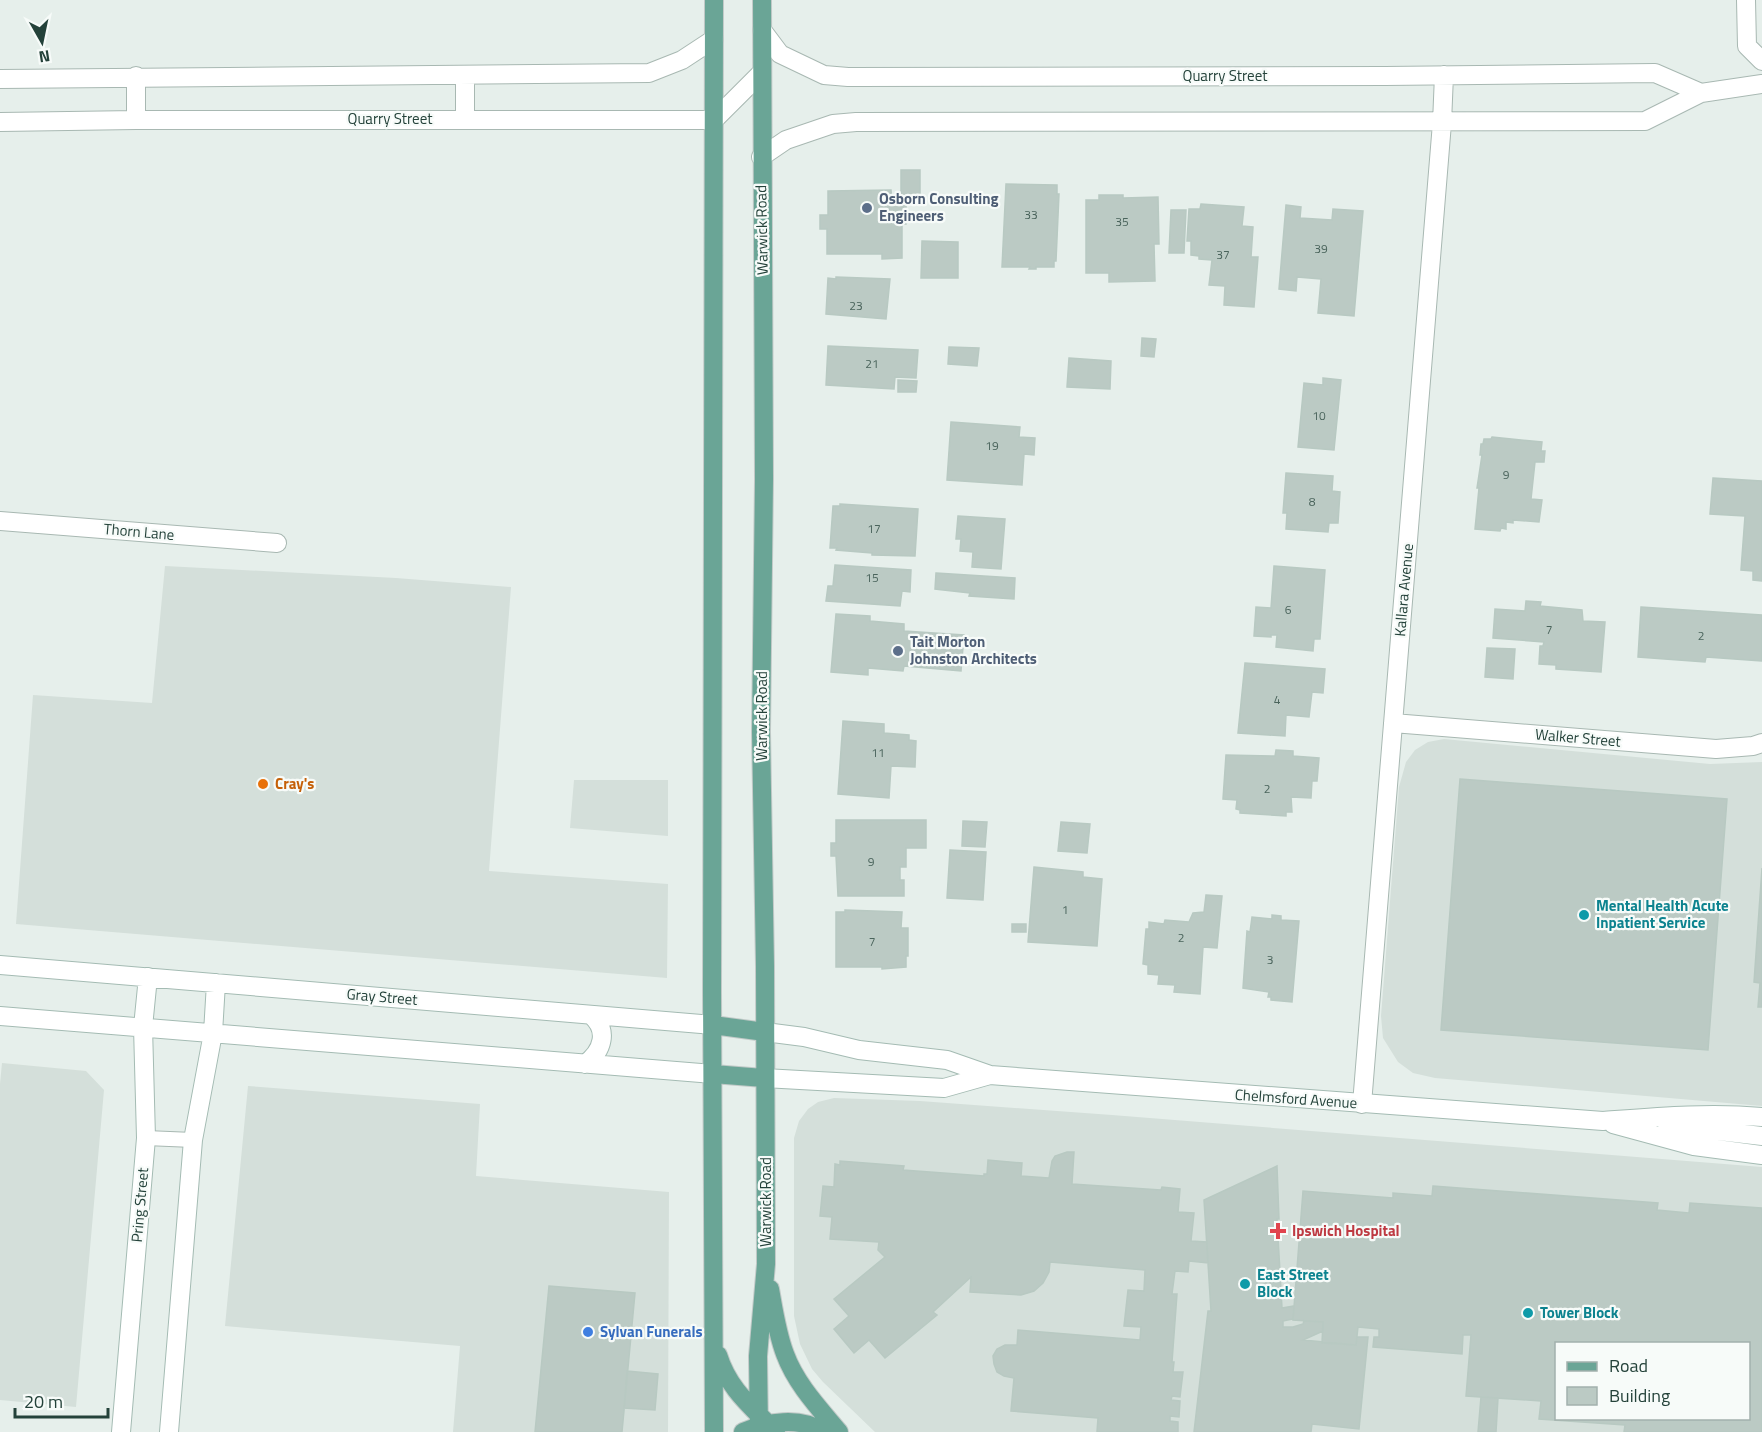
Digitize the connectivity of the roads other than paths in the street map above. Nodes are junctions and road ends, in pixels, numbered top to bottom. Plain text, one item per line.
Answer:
1 (714, 0) edge
2 (762, 0) edge
3 (1746, 0) edge
4 (762, 30) junction
5 (714, 39) junction
6 (1762, 61) edge
7 (761, 74) junction
8 (465, 75) junction
9 (1444, 75) junction
10 (136, 76) junction
11 (0, 79) edge
12 (1762, 84) edge
13 (1701, 93) junction
14 (465, 119) junction
15 (136, 120) junction
16 (714, 120) junction
17 (0, 122) edge
18 (1442, 123) junction
19 (761, 157) junction
20 (0, 521) edge
21 (277, 543) dead end
22 (1393, 723) junction
23 (1762, 743) edge
24 (0, 965) edge
25 (148, 977) junction
26 (216, 983) junction
27 (591, 1015) junction
28 (0, 1016) edge
29 (713, 1025) junction
30 (143, 1027) junction
31 (765, 1032) junction
32 (213, 1033) junction
33 (585, 1064) junction
34 (713, 1074) junction
35 (990, 1075) junction
36 (764, 1078) junction
37 (1362, 1104) junction
38 (1762, 1117) edge
39 (1623, 1119) junction
40 (1603, 1121) junction
41 (1762, 1136) edge
42 (146, 1138) junction
43 (193, 1140) junction
44 (1762, 1155) edge
45 (765, 1264) junction
46 (714, 1326) junction
47 (761, 1427) edge
48 (121, 1432) edge
49 (169, 1432) edge
50 (714, 1432) edge
51 (823, 1432) edge
52 (839, 1432) edge

1 - 5 main road
2 - 4 main road, Warwick Road
3 - 6 street
4 - 7 main road, Warwick Road
4 - 9 street, Quarry Street
5 - 8 street
5 - 16 main road
7 - 16 street
7 - 19 main road, Warwick Road
8 - 10 street
8 - 14 street
9 - 13 street, Quarry Street
9 - 18 street, Kallara Avenue
10 - 11 street
10 - 15 street
12 - 13 street
13 - 18 street
14 - 15 street, Quarry Street
14 - 16 street, Quarry Street
15 - 17 street, Quarry Street
16 - 29 main road
18 - 19 street
18 - 22 street, Kallara Avenue
19 - 31 main road, Warwick Road
20 - 21 street, Thorn Lane
22 - 23 street, Walker Street
22 - 37 street, Kallara Avenue
24 - 25 street, Gray Street
25 - 26 street, Gray Street
25 - 30 street, Pring Street
26 - 27 street, Gray Street
26 - 32 street
27 - 29 street, Gray Street
27 - 33 street
28 - 30 street
29 - 31 main road, Gray Street
29 - 34 main road
30 - 32 street
30 - 42 street, Pring Street
31 - 35 street, Chelmsford Avenue
31 - 36 main road, Warwick Road
32 - 33 street
32 - 43 street
33 - 34 street
34 - 36 main road
34 - 46 main road
35 - 36 street, Chelmsford Avenue
35 - 37 street, Chelmsford Avenue
36 - 45 main road, Warwick Road
37 - 40 street, Chelmsford Avenue
38 - 39 street, Chelmsford Avenue
39 - 40 street, Chelmsford Avenue
39 - 41 street
40 - 44 street, Chelmsford Avenue
42 - 43 lane
42 - 48 street, Pring Street
43 - 49 street
45 - 47 main road, Warwick Road
45 - 52 main road
46 - 47 main road
46 - 50 main road
47 - 51 main road

